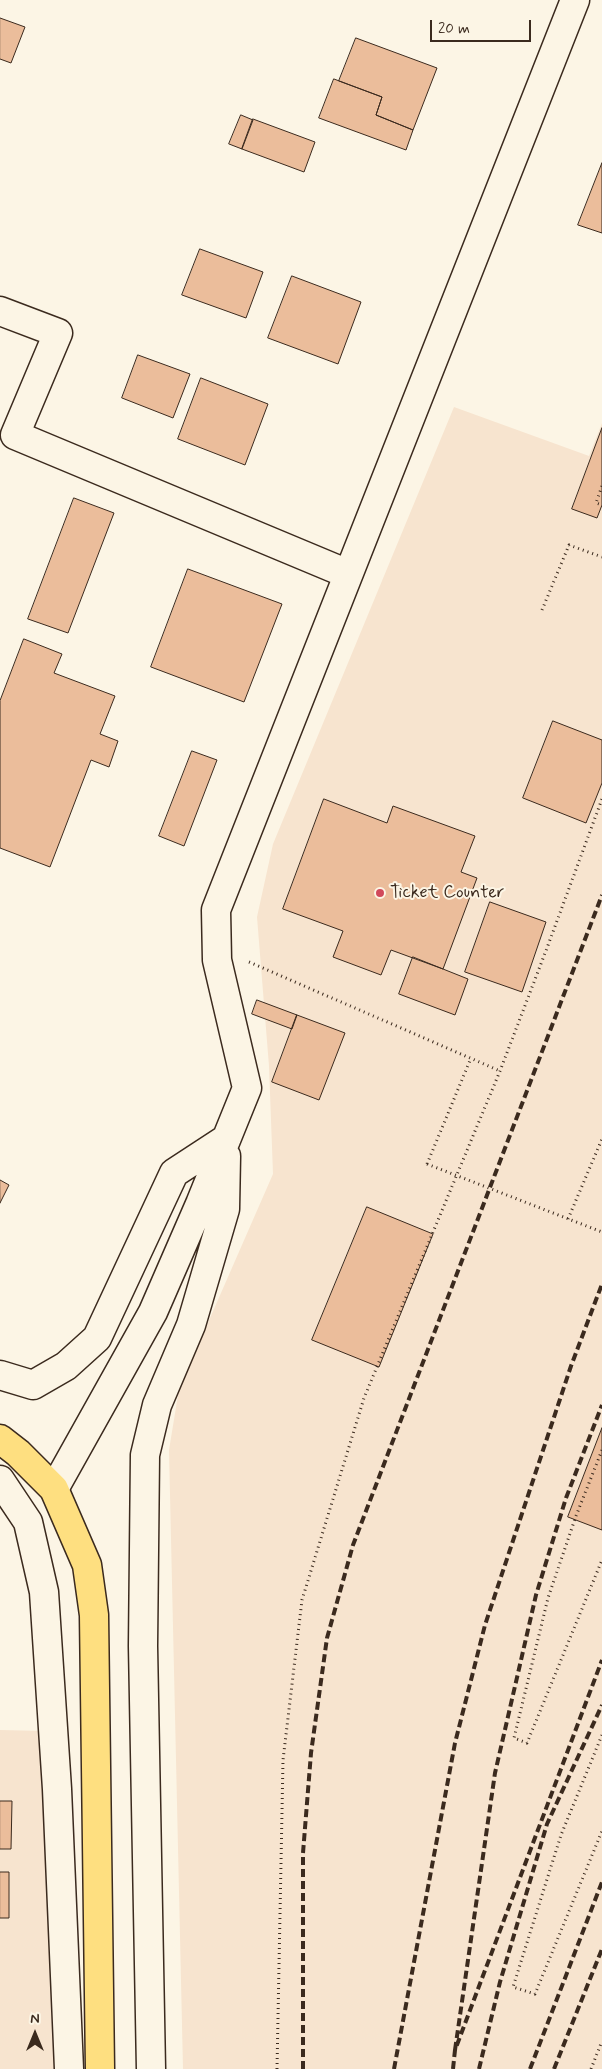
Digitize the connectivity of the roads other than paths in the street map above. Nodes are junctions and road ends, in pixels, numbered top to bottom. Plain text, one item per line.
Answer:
1 (575, 0) edge
2 (0, 311) edge
3 (348, 574) junction
4 (226, 1139) junction
5 (0, 1375) edge
6 (0, 1439) edge
7 (0, 1480) edge
8 (54, 1490) junction
9 (69, 2069) edge
10 (100, 2069) edge
11 (151, 2069) edge

1 - 3 street
2 - 3 street
3 - 4 street
4 - 5 street
4 - 8 street
4 - 11 street
6 - 8 main road
7 - 9 street
8 - 10 main road

